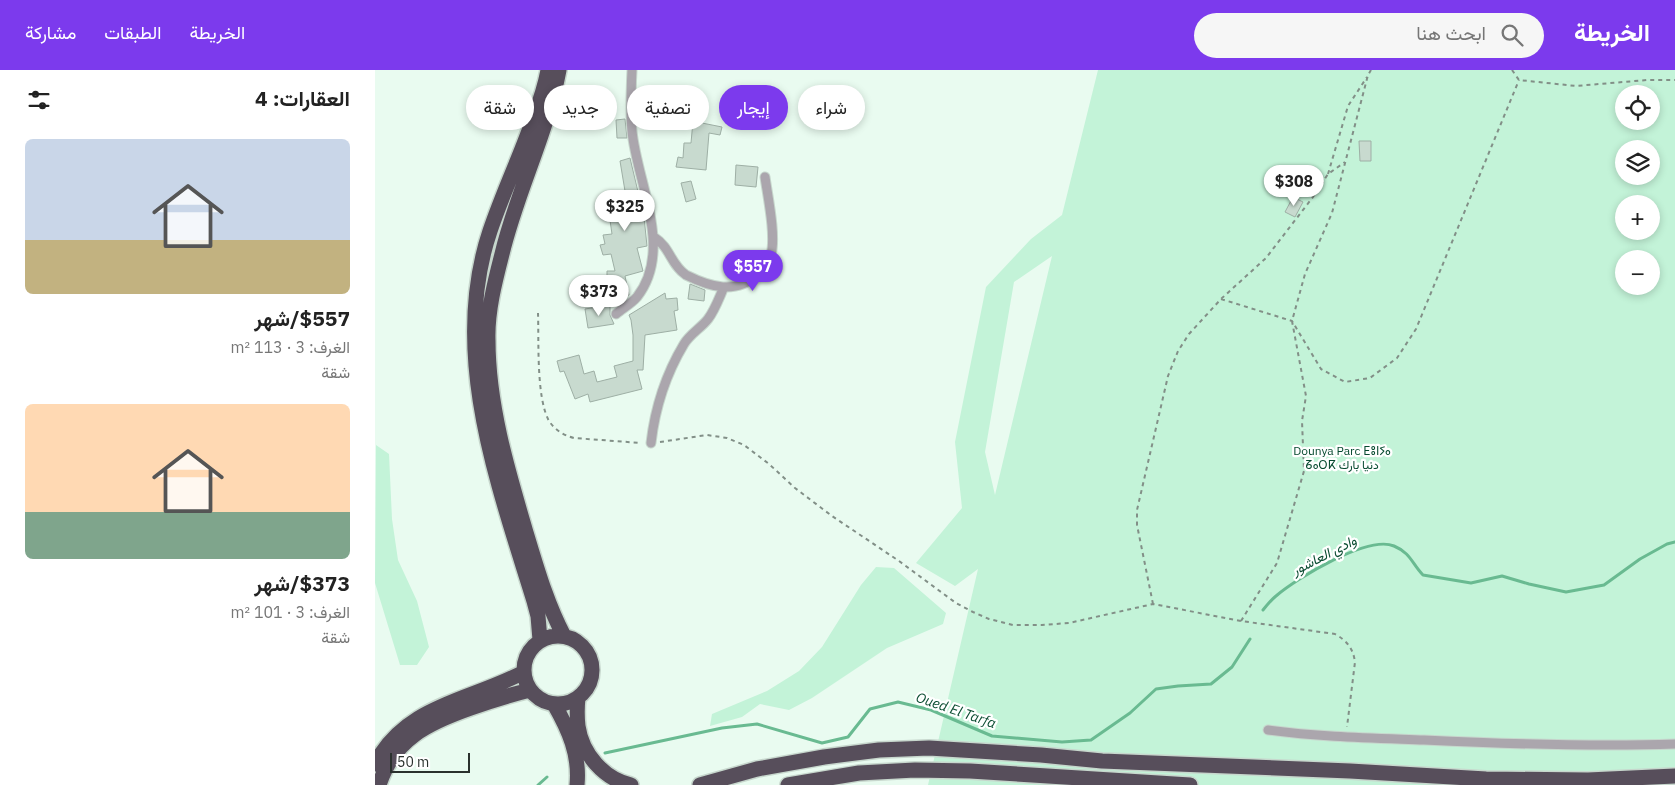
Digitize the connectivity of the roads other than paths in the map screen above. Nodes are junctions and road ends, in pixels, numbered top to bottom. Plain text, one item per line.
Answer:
1 (548, 70) edge
2 (559, 70) edge
3 (632, 70) edge
4 (765, 177) dead end
5 (654, 237) junction
6 (723, 287) junction
7 (616, 314) dead end
8 (651, 443) road end
9 (563, 636) junction
10 (540, 640) junction
11 (523, 672) junction
12 (530, 690) junction
13 (578, 698) junction
14 (554, 704) junction
15 (1268, 730) dead end
16 (1675, 744) edge
17 (375, 764) edge
18 (1675, 776) edge
19 (379, 785) edge
20 (577, 785) edge
21 (631, 785) edge
22 (700, 785) edge
23 (788, 785) edge
24 (1190, 785) edge

1 - 10 highway
2 - 9 highway
3 - 5 street
4 - 6 street
5 - 6 street
5 - 7 street
6 - 8 street
9 - 10 highway
9 - 13 highway
10 - 11 highway
11 - 12 highway
11 - 17 highway
12 - 14 highway
12 - 19 highway
13 - 14 highway
13 - 21 highway
14 - 20 highway
15 - 16 street
18 - 22 highway
23 - 24 highway

